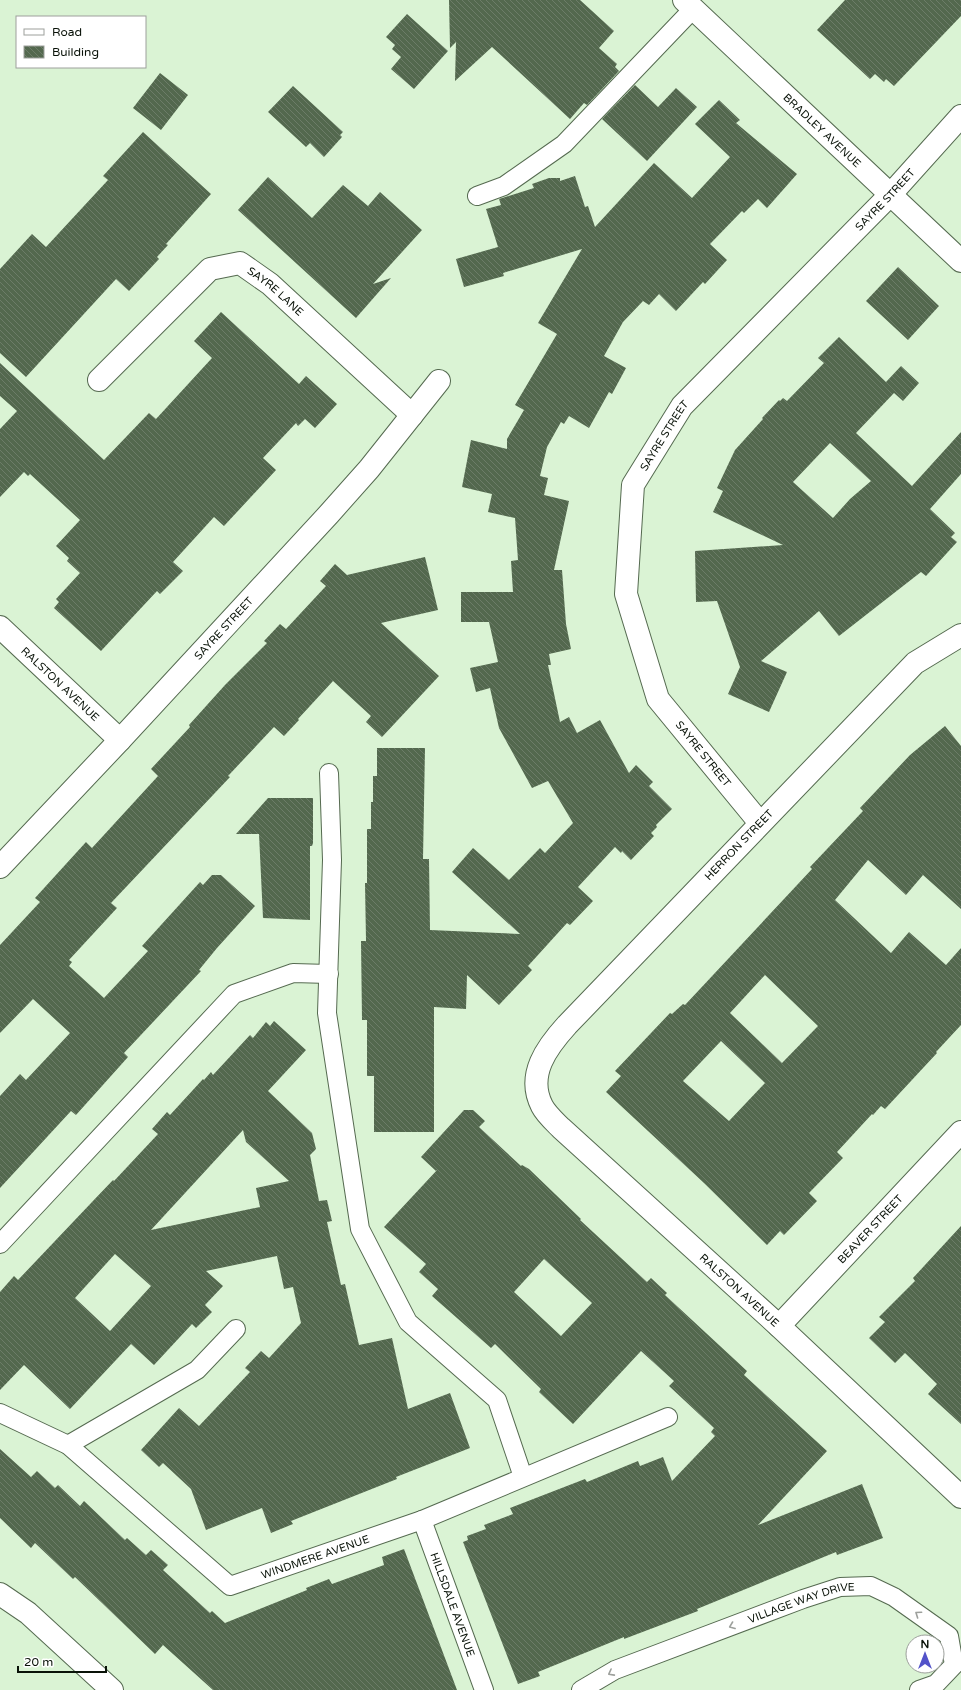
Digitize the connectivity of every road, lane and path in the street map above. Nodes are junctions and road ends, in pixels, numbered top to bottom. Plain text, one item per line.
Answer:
1 (689, 5) edge
2 (961, 116) edge
3 (891, 194) junction
4 (477, 196) dead end
5 (961, 261) edge
6 (99, 380) dead end
7 (439, 381) dead end
8 (412, 415) junction
9 (0, 627) edge
10 (961, 635) edge
11 (120, 740) junction
12 (329, 773) dead end
13 (760, 823) junction
14 (0, 867) edge
15 (329, 974) junction
16 (537, 1073) joint
17 (961, 1132) edge
18 (0, 1244) edge
19 (779, 1326) junction
20 (236, 1329) dead end
21 (0, 1413) edge
22 (668, 1417) dead end
23 (68, 1445) junction
24 (523, 1477) junction
25 (961, 1497) edge
26 (422, 1520) junction
27 (0, 1594) edge
28 (955, 1631) edge
29 (957, 1664) edge
30 (112, 1690) edge
31 (484, 1690) edge
32 (581, 1690) edge
33 (919, 1690) edge

1 - 3 street, BRADLEY AVENUE
1 - 4 lane
2 - 3 street, SAYRE STREET
3 - 5 street, BRADLEY AVENUE
3 - 13 street, SAYRE STREET
6 - 8 street, SAYRE LANE
7 - 8 street, SAYRE STREET
8 - 11 street, SAYRE STREET
9 - 11 street, RALSTON AVENUE
10 - 13 street, HERRON STREET
11 - 14 street, SAYRE STREET
12 - 15 lane
13 - 16 street, HERRON STREET
15 - 18 lane
15 - 24 lane
16 - 19 street, RALSTON AVENUE
17 - 19 street, BEAVER STREET
19 - 25 street, RALSTON AVENUE
20 - 23 lane
21 - 23 lane, WINDMERE AVENUE
22 - 24 lane, WINDMERE AVENUE
23 - 26 lane, WINDMERE AVENUE
24 - 26 lane, WINDMERE AVENUE
26 - 31 lane, HILLSDALE AVENUE
27 - 30 street
28 - 29 lane, VILLAGE WAY DRIVE
28 -> 32 lane, VILLAGE WAY DRIVE
29 - 33 lane, VILLAGE WAY DRIVE

